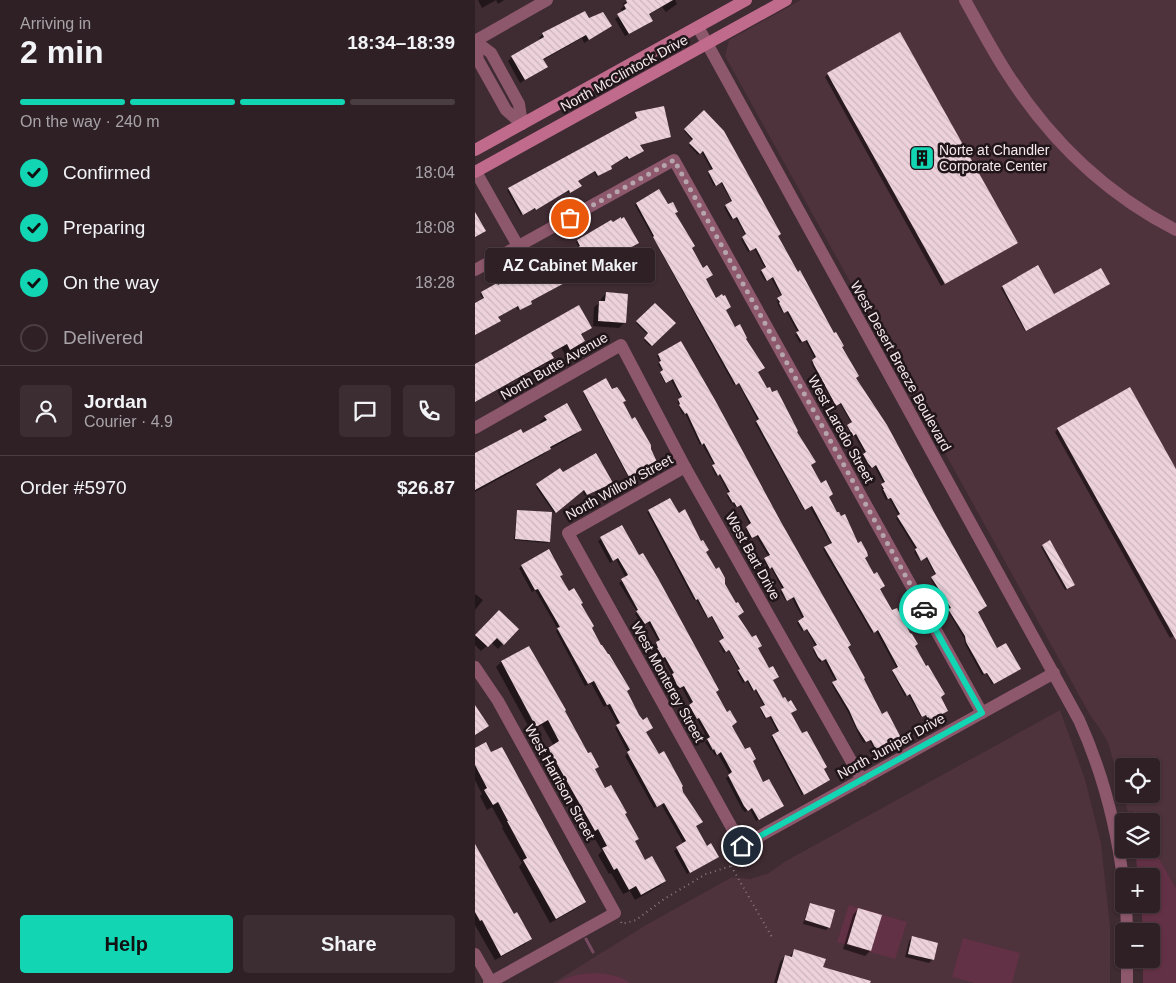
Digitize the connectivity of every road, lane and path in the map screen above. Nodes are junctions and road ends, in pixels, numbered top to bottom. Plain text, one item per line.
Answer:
1 (547, 0) edge
2 (746, 0) edge
3 (786, 0) edge
4 (965, 0) edge
5 (698, 26) junction
6 (475, 42) edge
7 (707, 44) junction
8 (521, 124) junction
9 (475, 150) edge
10 (476, 172) edge
11 (1176, 230) edge
12 (518, 246) junction
13 (475, 270) edge
14 (621, 345) joint
15 (475, 428) edge
16 (685, 467) junction
17 (568, 533) joint
18 (475, 667) edge
19 (1055, 673) junction
20 (982, 713) junction
21 (862, 780) junction
22 (742, 846) junction
23 (731, 866) junction
24 (1121, 868) edge
25 (617, 916) junction
26 (773, 939) dead end
27 (475, 954) edge
28 (1127, 968) edge
29 (490, 982) edge
30 (1127, 983) edge

1 - 6 street
2 - 5 main road, North McClintock Drive
3 - 7 main road, North McClintock Drive
4 - 11 street
5 - 7 street, West Desert Breeze Boulevard
5 - 8 main road, North McClintock Drive
6 - 8 street
7 - 10 main road, North McClintock Drive
7 - 19 street, West Desert Breeze Boulevard
8 - 9 main road, North McClintock Drive
10 - 12 street
12 - 13 street
12 - 20 street, West Laredo Street
14 - 15 street, North Butte Avenue
14 - 16 street, West Bart Drive
16 - 17 street, North Willow Street
16 - 21 street, West Bart Drive
17 - 22 street, West Monterey Street
18 - 25 street, West Harrison Street
19 - 20 street, North Juniper Drive
19 - 24 street, West Desert Breeze Boulevard
20 - 21 street, North Juniper Drive
21 - 22 street, North Juniper Drive
22 - 23 path
23 - 25 path
23 - 26 path
25 - 29 street
27 - 29 street
28 - 30 street

